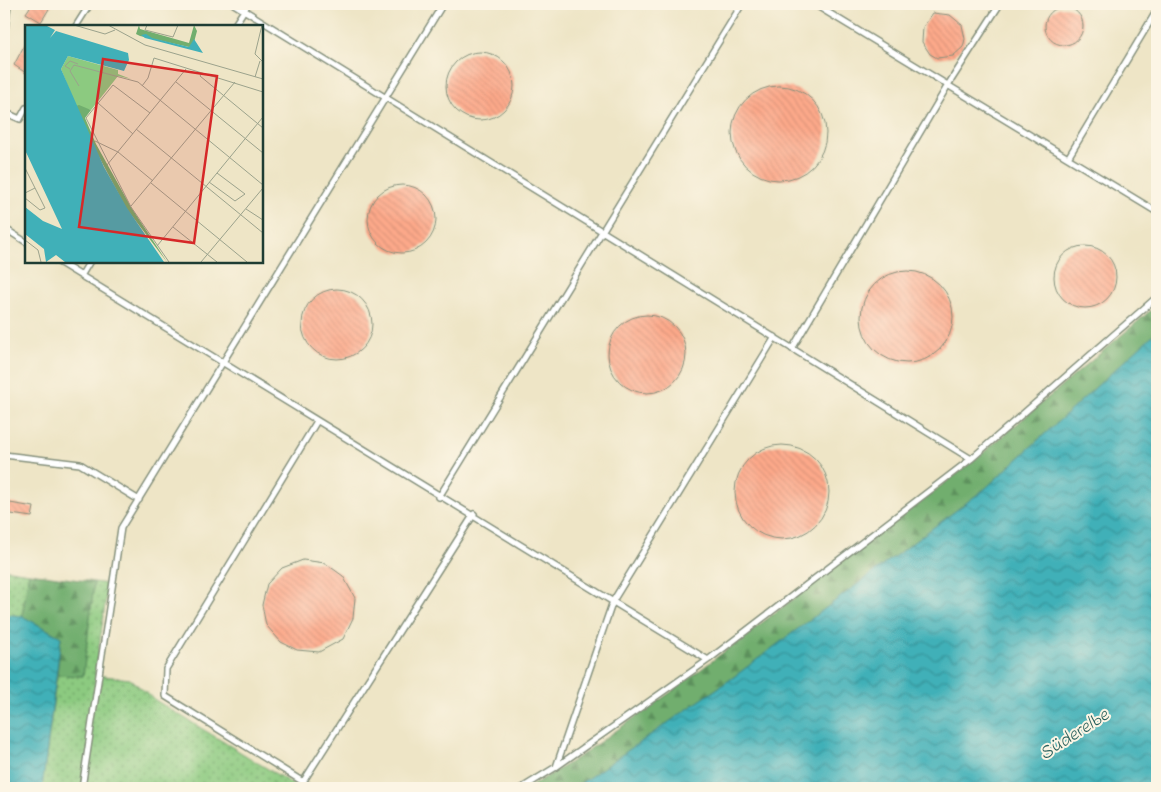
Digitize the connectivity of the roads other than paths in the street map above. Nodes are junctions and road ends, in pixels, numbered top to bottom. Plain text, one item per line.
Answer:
1 (8, 4) edge
2 (90, 4) edge
3 (234, 4) edge
4 (248, 4) edge
5 (443, 4) edge
6 (742, 4) edge
7 (814, 4) edge
8 (1000, 4) edge
9 (244, 10) junction
10 (1157, 10) edge
11 (77, 25) edge
12 (235, 25) edge
13 (4, 37) edge
14 (948, 85) junction
15 (386, 97) junction
16 (25, 110) edge
17 (4, 112) edge
18 (1068, 158) junction
19 (1157, 212) edge
20 (4, 228) edge
21 (603, 231) junction
22 (25, 241) edge
23 (59, 262) edge
24 (89, 262) edge
25 (81, 276) junction
26 (1157, 297) edge
27 (776, 337) junction
28 (792, 349) junction
29 (223, 364) junction
30 (317, 422) junction
31 (4, 455) edge
32 (970, 459) junction
33 (440, 497) junction
34 (139, 500) junction
35 (474, 514) junction
36 (613, 601) junction
37 (708, 660) junction
38 (556, 768) junction
39 (303, 782) junction
40 (82, 788) edge
41 (314, 788) edge
42 (522, 788) edge

1 - 13 lane
2 - 11 lane
3 - 9 lane
4 - 9 lane
5 - 15 lane
6 - 21 lane
7 - 14 lane
8 - 14 lane
9 - 12 lane
9 - 15 lane
10 - 18 lane
14 - 18 lane
14 - 28 lane
15 - 21 lane
15 - 29 lane
16 - 17 lane
18 - 19 lane
20 - 22 lane
21 - 27 lane
21 - 33 lane
23 - 25 lane
24 - 25 lane
25 - 29 lane
26 - 32 lane
27 - 28 lane
27 - 36 lane
28 - 32 lane
29 - 30 lane
29 - 34 lane
30 - 33 lane
30 - 39 lane
31 - 34 lane
32 - 37 lane
33 - 35 lane
34 - 40 lane
35 - 36 lane
35 - 39 lane
36 - 37 lane
36 - 38 lane
37 - 38 lane
38 - 42 lane
39 - 41 lane

